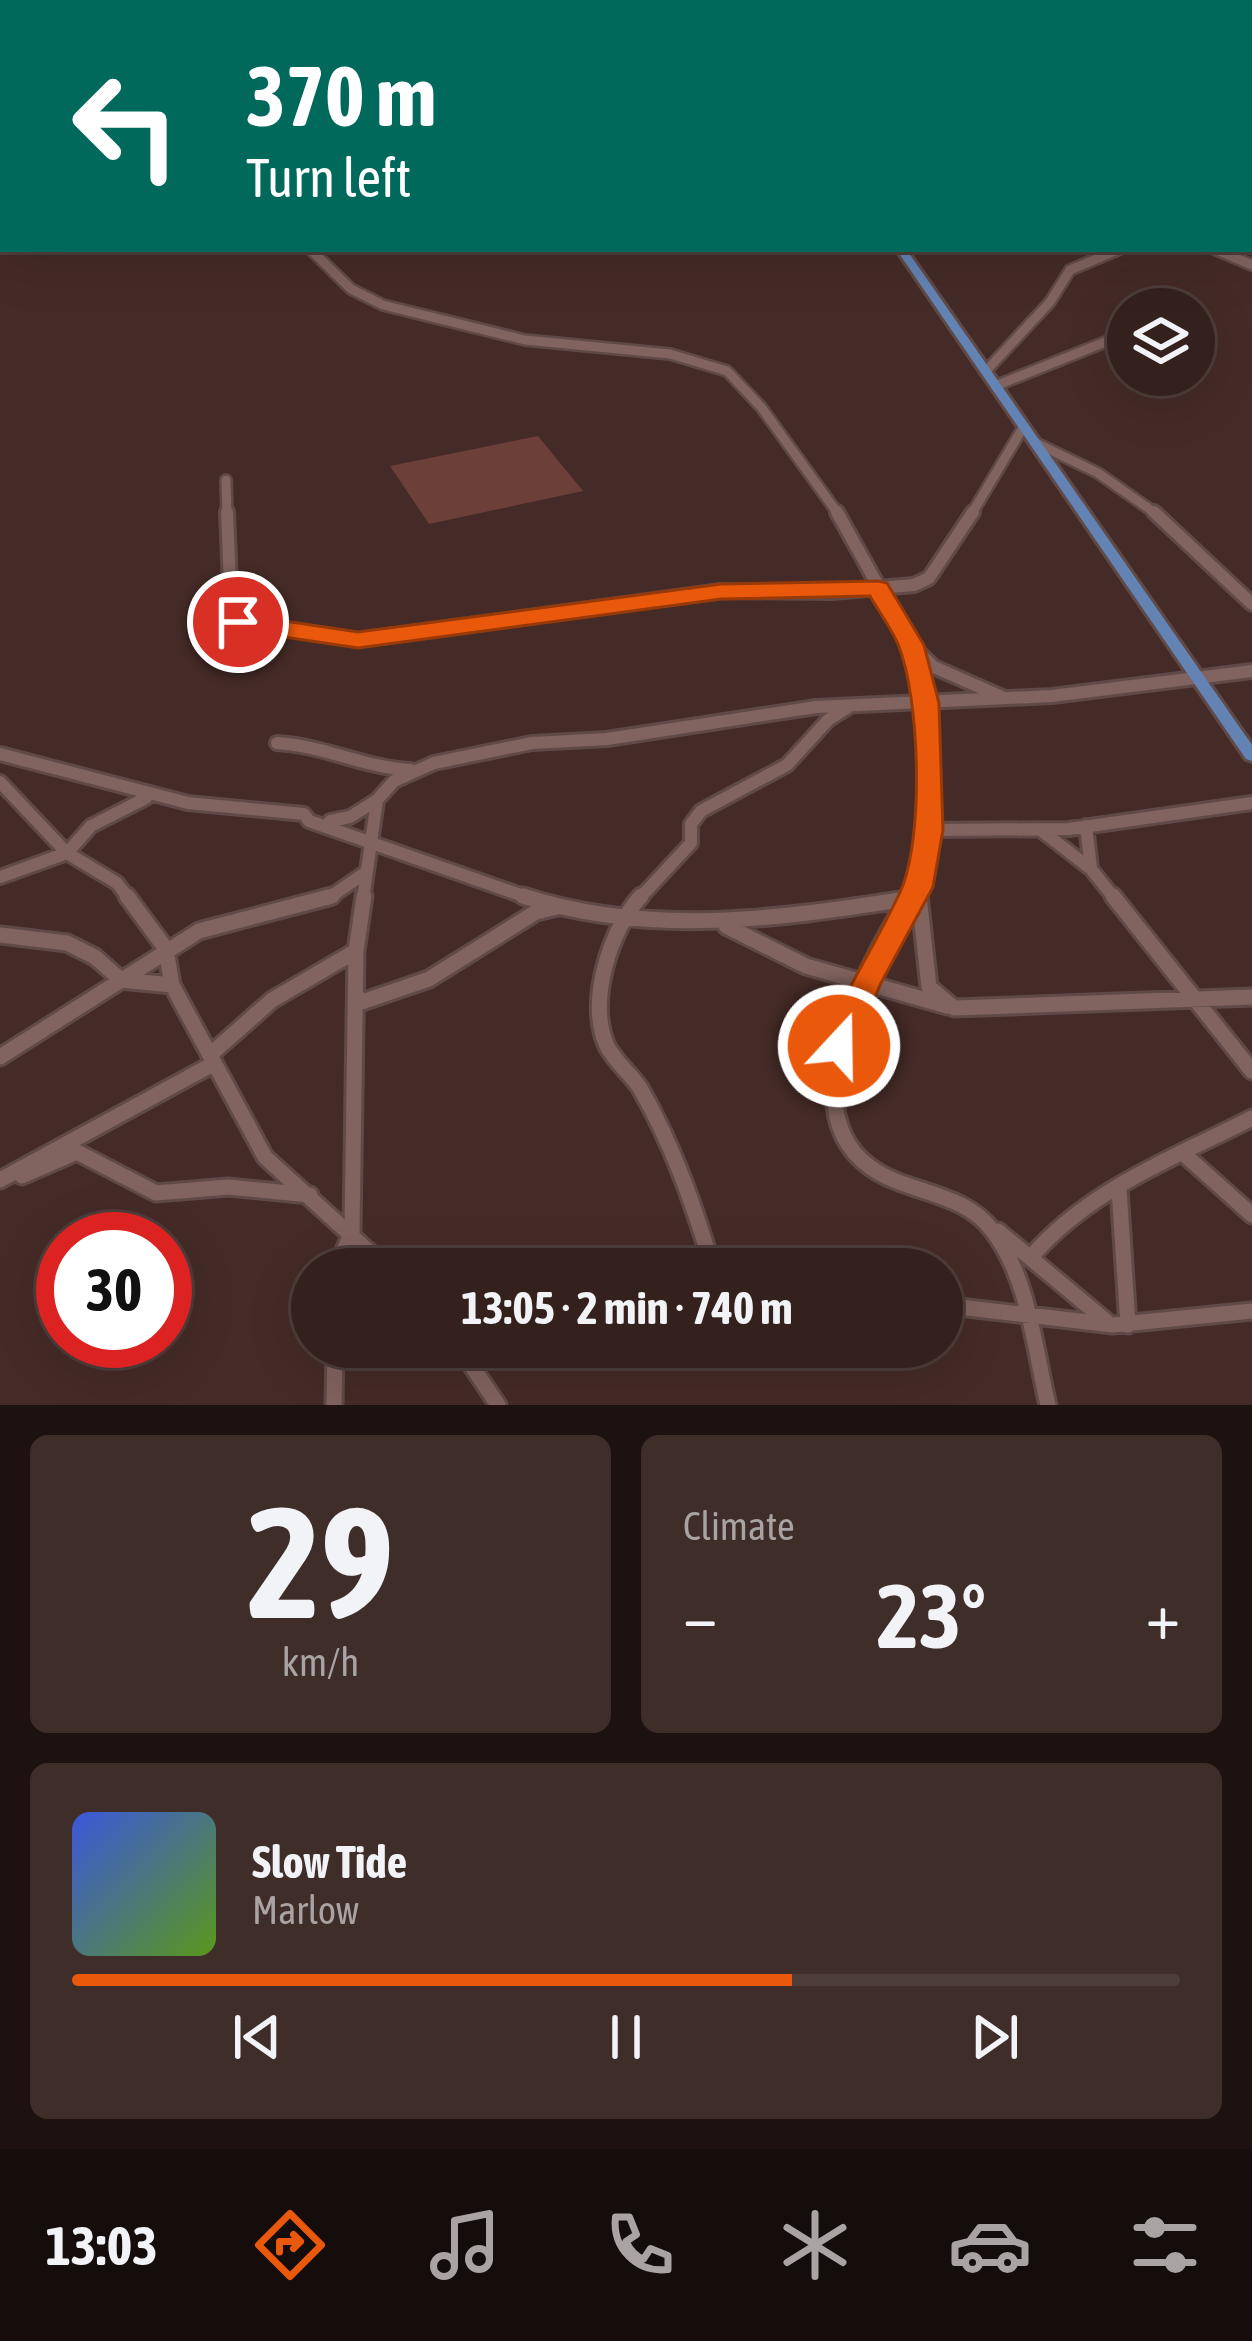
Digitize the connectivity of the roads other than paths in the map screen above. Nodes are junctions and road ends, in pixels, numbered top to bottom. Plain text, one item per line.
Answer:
1 (313, 252) edge
2 (904, 252) edge
3 (1113, 252) edge
4 (1221, 252) edge
5 (1252, 265) edge
6 (1107, 341) edge
7 (986, 371) junction
8 (995, 386) junction
9 (1024, 426) junction
10 (1036, 443) junction
11 (226, 480) dead end
12 (878, 589) junction
13 (1252, 604) edge
14 (911, 645) junction
15 (1252, 671) edge
16 (1195, 678) junction
17 (1008, 699) junction
18 (926, 703) junction
19 (851, 705) junction
20 (277, 743) dead end
21 (0, 754) edge
22 (1252, 756) edge
23 (417, 769) junction
24 (0, 782) edge
25 (146, 798) junction
26 (377, 800) junction
27 (1252, 803) edge
28 (309, 821) junction
29 (1086, 826) junction
30 (928, 830) junction
31 (1042, 831) junction
32 (372, 835) junction
33 (67, 854) junction
34 (1091, 869) junction
35 (365, 873) junction
36 (0, 877) edge
37 (912, 893) junction
38 (558, 906) junction
39 (623, 915) junction
40 (725, 926) junction
41 (0, 935) edge
42 (166, 949) junction
43 (356, 951) junction
44 (121, 980) junction
45 (172, 985) junction
46 (863, 985) junction
47 (356, 995) junction
48 (1252, 997) edge
49 (1194, 1002) junction
50 (954, 1008) junction
51 (0, 1057) edge
52 (213, 1064) junction
53 (1252, 1071) edge
54 (1252, 1118) edge
55 (1184, 1155) junction
56 (0, 1182) edge
57 (1119, 1190) junction
58 (311, 1195) junction
59 (1252, 1216) edge
60 (988, 1222) junction
61 (352, 1232) junction
62 (342, 1248) edge
63 (368, 1248) edge
64 (706, 1248) edge
65 (1031, 1257) junction
66 (963, 1307) edge
67 (1252, 1311) edge
68 (1023, 1313) junction
69 (1120, 1325) junction
70 (335, 1368) edge
71 (474, 1368) edge
72 (334, 1405) edge
73 (498, 1405) edge
74 (1048, 1405) edge

1 - 12 street
2 - 7 main road
3 - 7 street
4 - 5 street
6 - 8 street
7 - 8 main road
8 - 9 main road
9 - 10 main road
9 - 12 street
10 - 13 street
10 - 16 main road
11 - 12 street
12 - 14 street
14 - 17 street
14 - 18 street
15 - 16 street
16 - 17 street
16 - 22 main road
17 - 18 street
18 - 19 street
18 - 30 street
19 - 23 street
19 - 39 street
20 - 23 street
21 - 25 street
23 - 26 street
24 - 33 street
25 - 28 street
25 - 33 street
26 - 28 street
26 - 32 street
27 - 29 street
28 - 32 street
29 - 31 street
29 - 34 street
30 - 31 street
30 - 37 street
31 - 34 street
32 - 35 street
32 - 38 street
33 - 36 street
33 - 42 street
34 - 49 street
35 - 42 street
35 - 43 street
37 - 40 street
37 - 46 street
37 - 50 street
38 - 39 street
38 - 47 street
39 - 40 street
39 - 64 street
40 - 46 street
41 - 44 street
42 - 44 street
42 - 45 street
43 - 47 street
43 - 52 street
44 - 45 street
44 - 51 street
45 - 52 street
46 - 50 street
46 - 60 street
47 - 61 street
48 - 49 street
49 - 50 street
49 - 53 street
52 - 56 street
52 - 58 street
54 - 55 street
55 - 57 street
55 - 59 street
56 - 58 street
57 - 65 street
57 - 69 street
58 - 61 street
60 - 65 street
60 - 68 street
61 - 62 street
61 - 63 street
65 - 69 street
66 - 68 street
67 - 69 street
68 - 69 street
68 - 74 street
70 - 72 street
71 - 73 street

